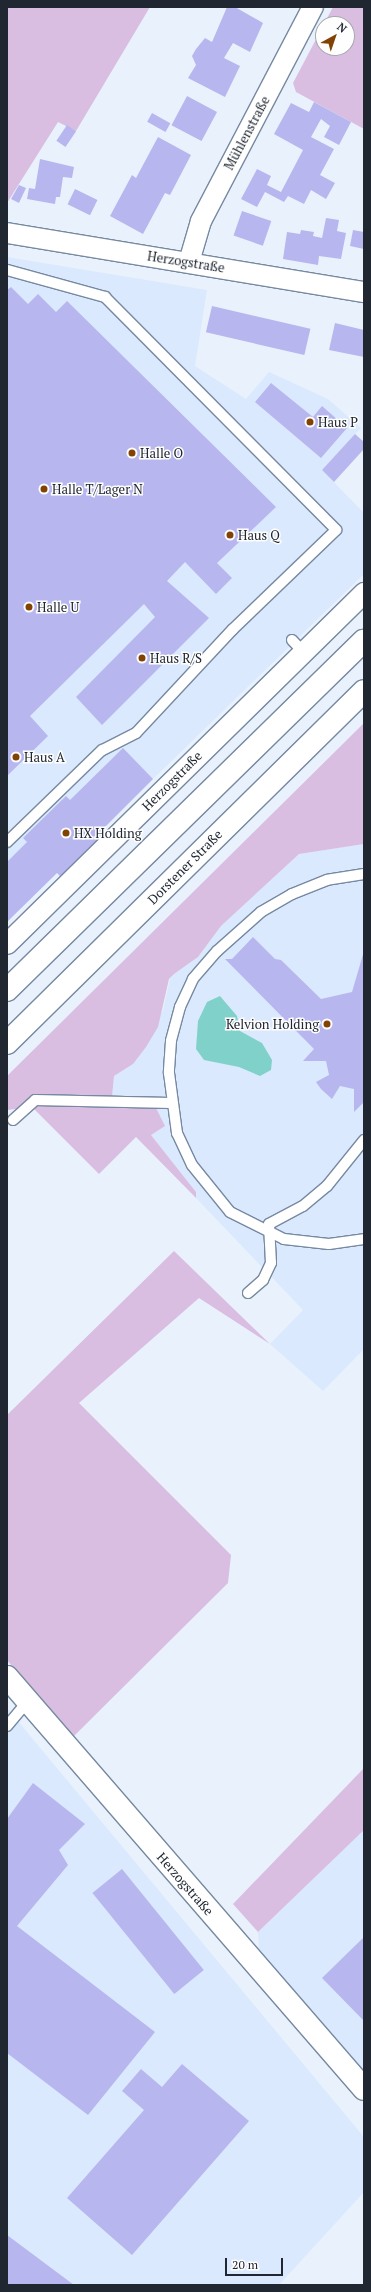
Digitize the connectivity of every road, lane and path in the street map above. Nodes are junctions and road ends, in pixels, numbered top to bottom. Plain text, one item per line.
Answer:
1 (313, 7) edge
2 (7, 233) edge
3 (189, 262) junction
4 (7, 270) edge
5 (364, 292) edge
6 (364, 593) edge
7 (364, 641) edge
8 (364, 691) edge
9 (7, 842) edge
10 (364, 874) edge
11 (7, 944) edge
12 (7, 990) edge
13 (7, 1043) edge
14 (170, 1103) junction
15 (13, 1120) dead end
16 (362, 1145) edge
17 (269, 1233) junction
18 (364, 1239) edge
19 (248, 1293) dead end
20 (7, 1677) edge
21 (28, 1701) junction
22 (7, 1726) edge
23 (364, 2089) edge

1 - 3 street, Mühlenstraße
2 - 3 street, Herzogstraße
3 - 5 street, Herzogstraße
4 - 9 lane
6 - 11 street, Herzogstraße
7 - 12 main road
8 - 13 main road, Dorstener Straße
10 - 14 lane
14 - 15 lane
14 - 17 lane
16 - 17 lane
17 - 18 lane
17 - 19 lane
20 - 21 main road, Herzogstraße
21 - 22 lane
21 - 23 main road, Herzogstraße

